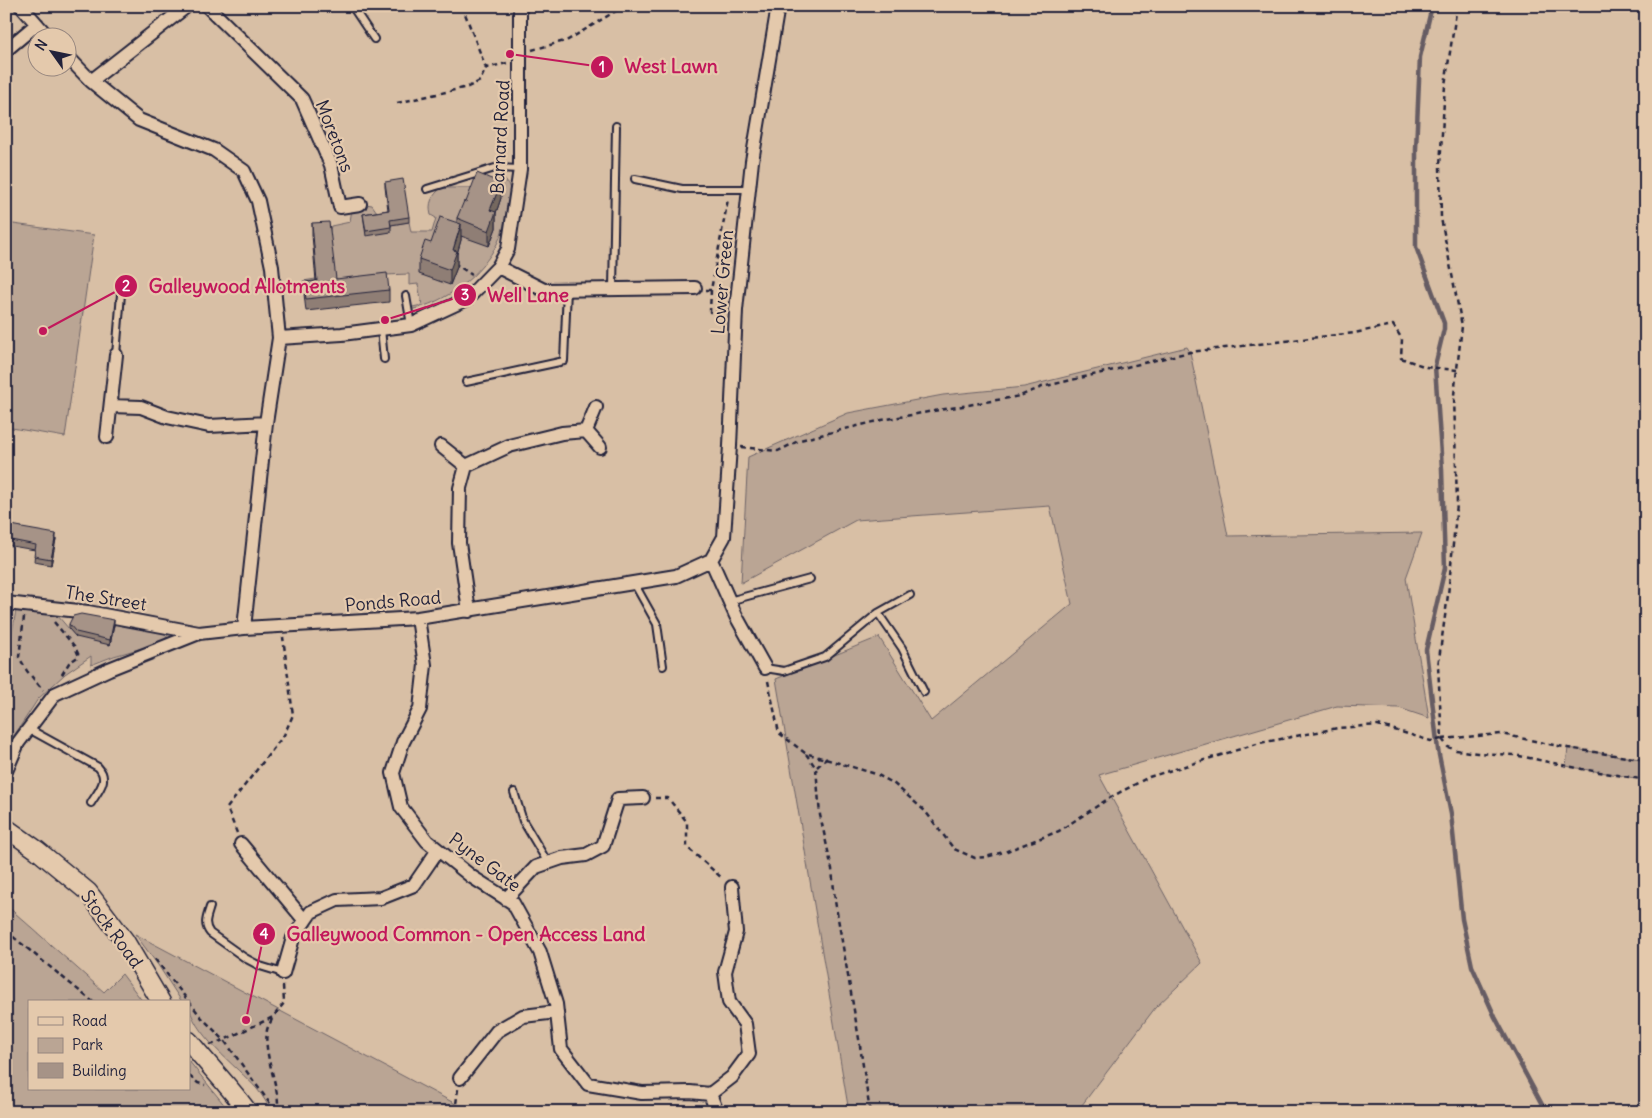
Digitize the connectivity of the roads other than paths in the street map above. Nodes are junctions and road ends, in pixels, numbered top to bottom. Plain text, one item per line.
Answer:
1 (21, 6) edge
2 (187, 6) edge
3 (206, 6) edge
4 (352, 6) edge
5 (520, 6) edge
6 (778, 6) edge
7 (37, 24) junction
8 (40, 28) edge
9 (374, 39) dead end
10 (6, 50) edge
11 (78, 67) edge
12 (91, 81) junction
13 (616, 126) dead end
14 (520, 169) junction
15 (635, 179) dead end
16 (427, 189) dead end
17 (749, 189) junction
18 (360, 204) dead end
19 (498, 267) junction
20 (695, 288) road end
21 (613, 289) junction
22 (567, 290) junction
23 (122, 294) dead end
24 (406, 296) dead end
25 (411, 325) junction
26 (381, 329) junction
27 (279, 338) junction
28 (116, 355) joint
29 (384, 359) dead end
30 (466, 382) dead end
31 (111, 406) junction
32 (596, 407) dead end
33 (266, 423) junction
34 (586, 430) junction
35 (107, 437) dead end
36 (442, 446) dead end
37 (600, 447) dead end
38 (466, 466) junction
39 (711, 560) junction
40 (810, 580) dead end
41 (634, 584) junction
42 (910, 596) dead end
43 (729, 601) junction
44 (6, 603) edge
45 (470, 610) junction
46 (878, 613) junction
47 (418, 618) junction
48 (244, 628) junction
49 (199, 633) junction
50 (663, 666) dead end
51 (765, 668) joint
52 (924, 692) dead end
53 (29, 729) junction
54 (6, 771) edge
55 (514, 792) dead end
56 (643, 798) road end
57 (91, 804) dead end
58 (6, 828) edge
59 (241, 844) road end
60 (438, 850) junction
61 (548, 863) junction
62 (732, 887) road end
63 (506, 899) junction
64 (210, 907) dead end
65 (305, 921) junction
66 (283, 973) joint
67 (160, 1000) edge
68 (557, 1012) junction
69 (191, 1044) edge
70 (460, 1078) road end
71 (710, 1094) junction
72 (248, 1112) edge
73 (717, 1112) edge

1 - 7 street
2 - 12 street
3 - 18 street, Moretons
4 - 9 lane
5 - 14 street, Barnard Road
6 - 17 street, Lower Green
7 - 8 street
7 - 10 street
11 - 12 street
12 - 27 street
13 - 21 lane
14 - 16 lane
14 - 19 street, Barnard Road
15 - 17 lane
17 - 39 street, Lower Green
19 - 22 street
19 - 25 street, Barnard Road
20 - 21 street
21 - 22 street
22 - 30 lane
23 - 28 lane
24 - 25 lane
25 - 26 street, Barnard Road
26 - 27 street, Barnard Road
26 - 29 lane
27 - 33 street
28 - 31 street
31 - 33 street
31 - 35 street
32 - 34 street
33 - 48 street
34 - 37 street
34 - 38 street
36 - 38 street
38 - 45 street
39 - 41 street, Ponds Road
39 - 43 street
40 - 43 lane
41 - 45 street, Ponds Road
41 - 50 lane
42 - 46 lane
43 - 51 street
44 - 49 street, The Street
45 - 47 street, Ponds Road
46 - 51 lane
46 - 52 lane
47 - 48 street, Ponds Road
47 - 60 street, Pyne Gate
48 - 49 street, Ponds Road
49 - 53 street, Ponds Road
53 - 54 street, Ponds Road
53 - 57 lane
55 - 61 lane
56 - 61 street
58 - 67 main road, Stock Road
59 - 65 street
60 - 63 street, Pyne Gate
60 - 65 street
61 - 63 street
62 - 71 street
63 - 68 street, Pyne Gate
64 - 66 lane
65 - 66 street
68 - 70 street
68 - 71 street, Pyne Gate
69 - 72 main road
71 - 73 street

